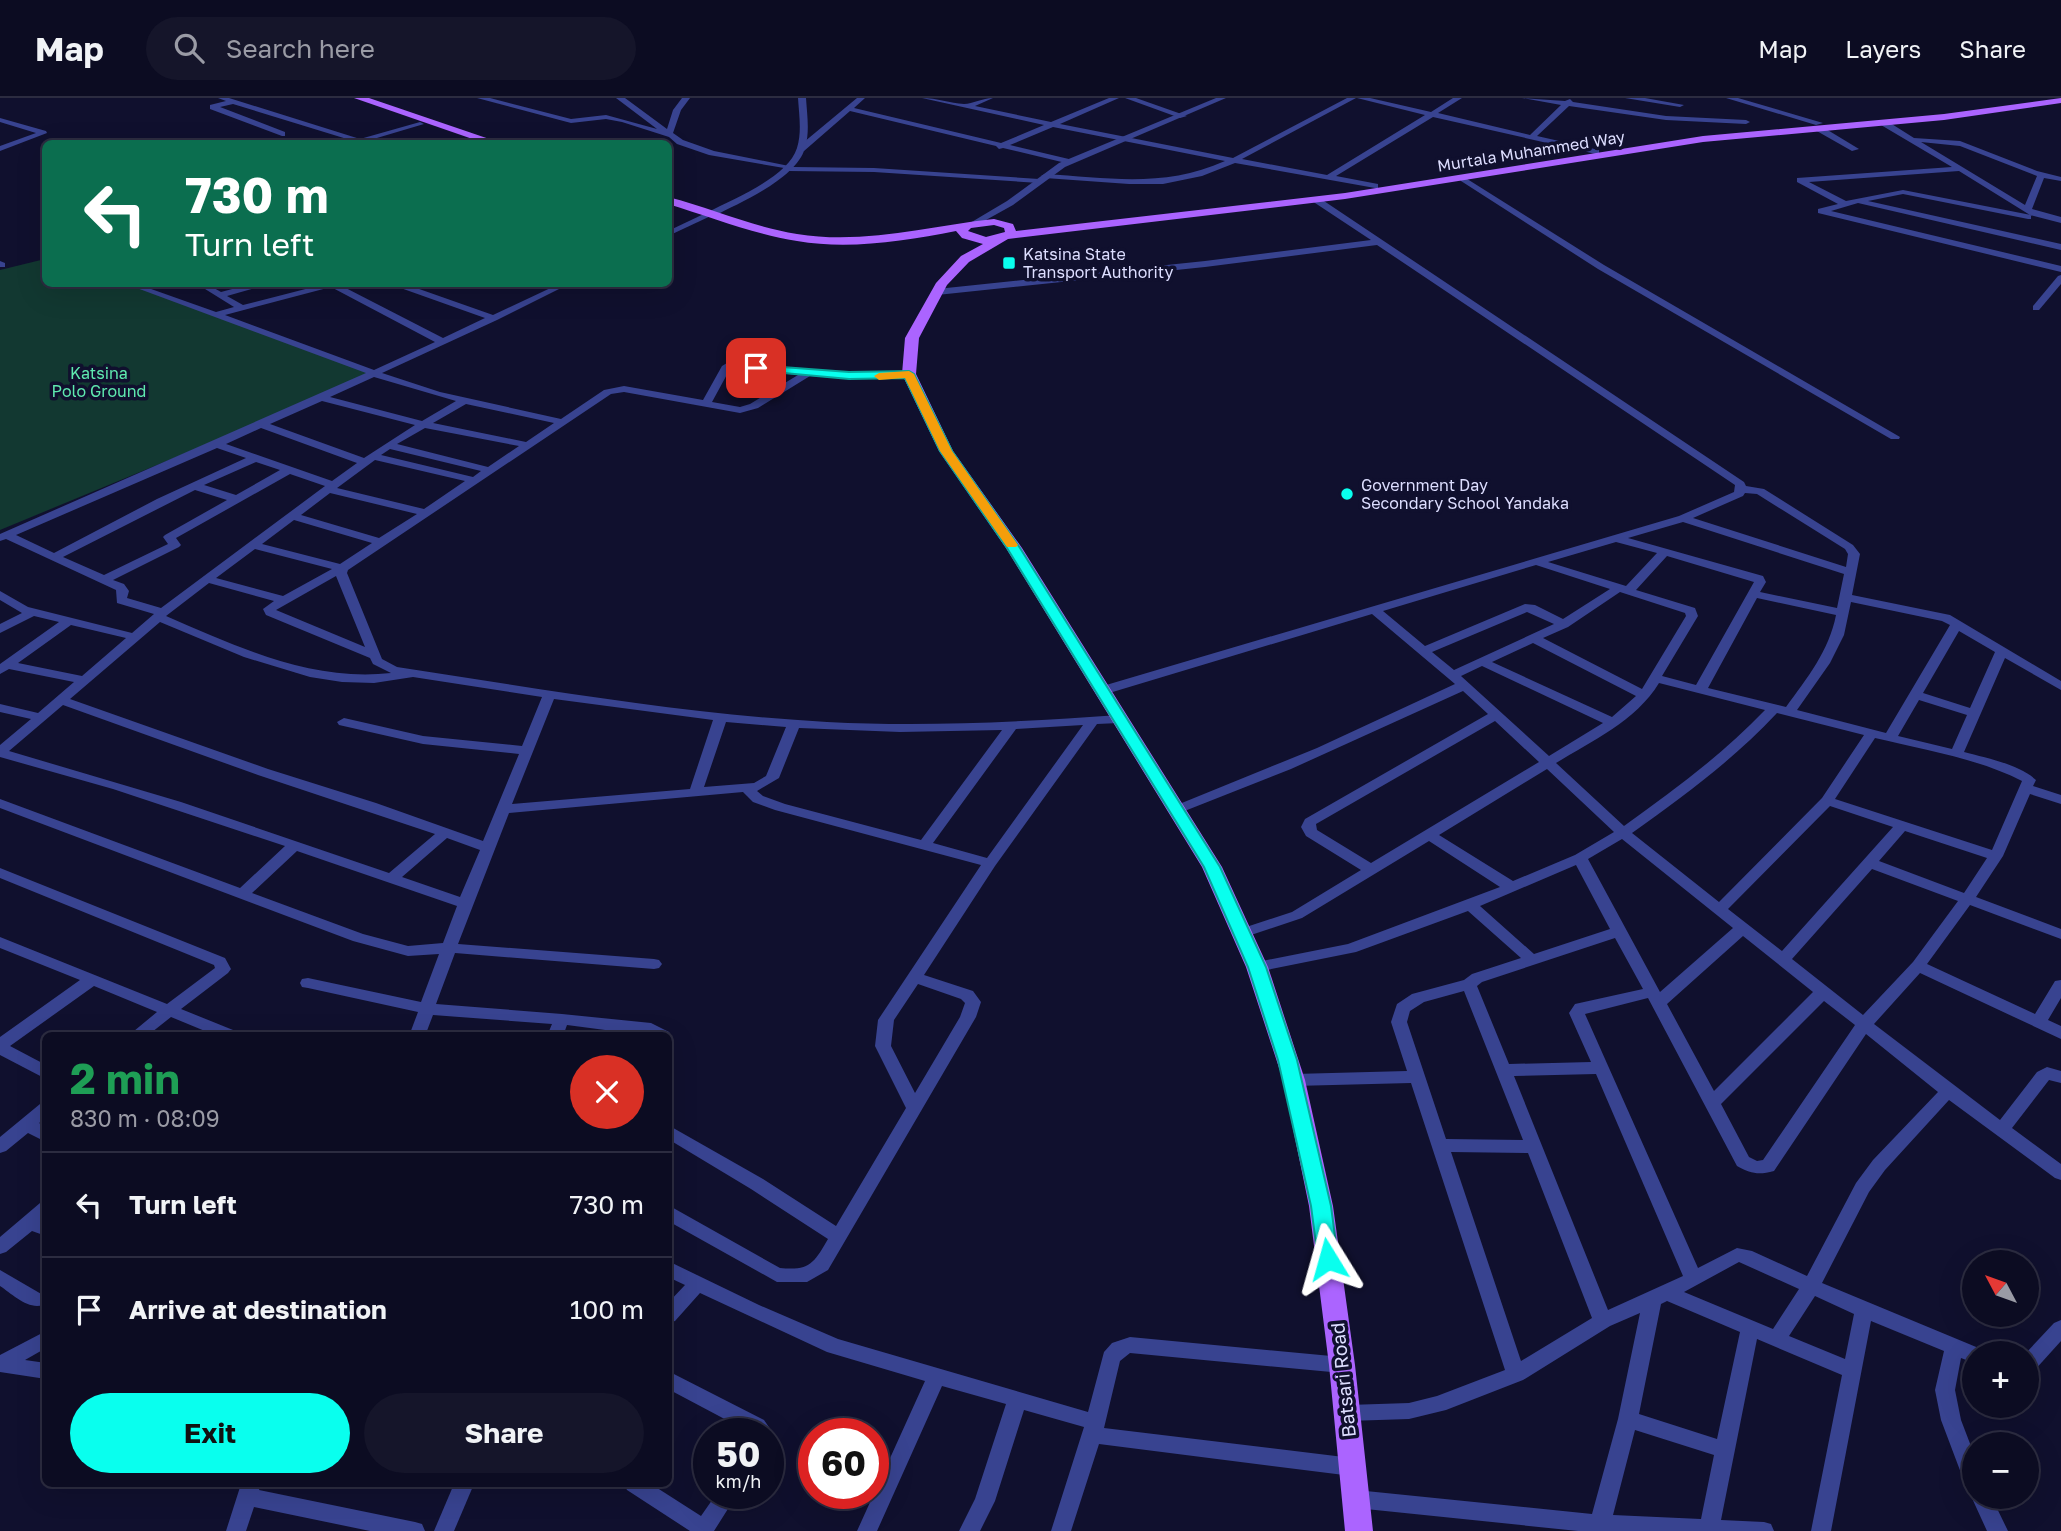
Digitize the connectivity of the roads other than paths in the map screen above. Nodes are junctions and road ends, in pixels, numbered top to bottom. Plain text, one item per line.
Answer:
1 (222, 98) edge
2 (344, 98) edge
3 (359, 98) edge
4 (481, 98) edge
5 (620, 98) edge
6 (686, 98) edge
7 (802, 98) edge
8 (861, 98) edge
9 (926, 98) edge
10 (989, 98) edge
11 (1115, 98) edge
12 (1129, 98) edge
13 (1222, 98) edge
14 (1352, 98) edge
15 (1361, 98) edge
16 (1458, 98) edge
17 (1526, 98) edge
18 (1574, 98) edge
19 (1616, 98) edge
20 (1688, 98) edge
21 (1730, 98) edge
22 (2044, 98) edge
23 (1633, 99) edge
24 (2061, 100) edge
25 (233, 102) junction
26 (1566, 104) junction
27 (1680, 105) junction
28 (965, 107) junction
29 (254, 108) junction
30 (849, 109) junction
31 (1603, 109) junction
32 (1624, 112) junction
33 (230, 114) junction
34 (1432, 115) junction
35 (1183, 116) junction
36 (1666, 118) junction
37 (0, 120) edge
38 (1746, 122) dead end
39 (1884, 123) junction
40 (420, 124) junction
41 (1051, 124) junction
42 (310, 125) junction
43 (1818, 126) junction
44 (282, 134) junction
45 (668, 135) junction
46 (1532, 136) junction
47 (267, 138) dead end
48 (1124, 139) junction
49 (360, 140) edge
50 (366, 140) edge
51 (467, 140) edge
52 (487, 140) edge
53 (1912, 140) junction
54 (999, 147) junction
55 (0, 149) edge
56 (801, 149) junction
57 (1855, 149) dead end
58 (1596, 152) junction
59 (1233, 160) junction
60 (1070, 162) junction
61 (789, 168) junction
62 (1959, 169) junction
63 (2041, 177) junction
64 (1042, 178) junction
65 (1328, 178) junction
66 (1464, 179) junction
67 (2061, 179) edge
68 (1375, 186) junction
69 (1315, 199) junction
70 (1856, 201) junction
71 (672, 202) edge
72 (1010, 203) junction
73 (1845, 204) junction
74 (672, 207) edge
75 (2061, 208) edge
76 (2029, 213) junction
77 (707, 216) junction
78 (2048, 218) junction
79 (2061, 220) edge
80 (969, 230) junction
81 (1004, 231) junction
82 (672, 232) edge
83 (2003, 234) junction
84 (1378, 242) junction
85 (2061, 247) edge
86 (965, 259) junction
87 (2061, 269) edge
88 (2061, 278) edge
89 (138, 287) edge
90 (206, 287) edge
91 (248, 287) edge
92 (321, 287) edge
93 (338, 287) edge
94 (406, 287) edge
95 (559, 287) edge
96 (937, 292) junction
97 (220, 295) junction
98 (242, 308) junction
99 (2036, 308) dead end
100 (215, 315) junction
101 (494, 318) junction
102 (443, 342) junction
103 (376, 374) junction
104 (806, 374) junction
105 (909, 374) junction
106 (323, 398) junction
107 (465, 400) junction
108 (706, 404) junction
109 (562, 422) junction
110 (422, 424) junction
111 (263, 425) junction
112 (1895, 437) dead end
113 (219, 445) junction
114 (388, 445) junction
115 (527, 445) junction
116 (256, 458) junction
117 (369, 459) junction
118 (289, 470) junction
119 (489, 470) junction
120 (473, 480) junction
121 (195, 486) junction
122 (332, 488) junction
123 (1741, 489) junction
124 (236, 499) junction
125 (425, 512) junction
126 (294, 516) junction
127 (1683, 518) junction
128 (3, 536) edge
129 (1616, 538) junction
130 (379, 541) junction
131 (254, 545) junction
132 (1663, 553) junction
133 (54, 557) junction
134 (1537, 562) junction
135 (342, 568) junction
136 (1850, 572) junction
137 (207, 579) junction
138 (103, 580) junction
139 (1623, 590) junction
140 (1753, 594) junction
141 (0, 595) edge
142 (1845, 597) junction
143 (282, 600) junction
144 (1375, 611) junction
145 (33, 612) junction
146 (1842, 613) junction
147 (161, 615) junction
148 (66, 622) junction
149 (1564, 624) junction
150 (1956, 625) junction
151 (0, 629) edge
152 (135, 637) junction
153 (1534, 639) junction
154 (2002, 651) junction
155 (1424, 652) junction
156 (375, 656) junction
157 (1483, 662) junction
158 (4, 668) edge
159 (417, 673) junction
160 (1654, 678) junction
161 (84, 680) junction
162 (1458, 680) junction
163 (2061, 686) edge
164 (1700, 690) junction
165 (1101, 691) junction
166 (550, 693) junction
167 (1645, 695) junction
168 (1915, 695) junction
169 (60, 700) junction
170 (0, 708) edge
171 (1773, 709) junction
172 (1789, 713) junction
173 (1974, 713) junction
174 (1496, 715) junction
175 (721, 716) junction
176 (40, 717) junction
177 (1119, 719) junction
178 (1093, 721) junction
179 (344, 722) dead end
180 (794, 723) junction
181 (1613, 723) junction
182 (1012, 726) junction
183 (1871, 734) junction
184 (1890, 738) junction
185 (528, 751) junction
186 (0, 752) edge
187 (1956, 755) junction
188 (1547, 763) junction
189 (746, 788) junction
190 (2026, 788) junction
191 (696, 792) junction
192 (2061, 800) edge
193 (1827, 801) junction
194 (0, 803) edge
195 (505, 808) junction
196 (1177, 810) junction
197 (1903, 825) junction
198 (446, 832) junction
199 (1623, 833) junction
200 (1430, 835) junction
201 (925, 845) junction
202 (294, 846) junction
203 (489, 848) junction
204 (1996, 856) junction
205 (1580, 858) junction
206 (990, 863) junction
207 (1870, 863) junction
208 (1372, 870) junction
209 (0, 873) edge
210 (391, 879) junction
211 (1513, 888) junction
212 (243, 893) junction
213 (1967, 898) junction
214 (465, 904) junction
215 (1471, 905) junction
216 (1719, 910) junction
217 (1742, 928) junction
218 (1619, 930) junction
219 (1242, 933) junction
220 (2061, 934) edge
221 (0, 942) edge
222 (449, 948) junction
223 (1532, 960) junction
224 (1783, 960) junction
225 (654, 964) dead end
226 (1918, 966) junction
227 (1257, 967) junction
228 (914, 976) junction
229 (91, 980) junction
230 (308, 983) dead end
231 (1469, 984) junction
232 (2061, 985) edge
233 (1823, 992) junction
234 (1655, 997) junction
235 (427, 1009) junction
236 (168, 1012) junction
237 (562, 1019) junction
238 (2038, 1023) junction
239 (1864, 1024) junction
240 (7, 1032) edge
241 (141, 1032) edge
242 (221, 1032) edge
243 (418, 1032) edge
244 (557, 1032) edge
245 (656, 1032) edge
246 (2061, 1033) edge
247 (0, 1046) edge
248 (1601, 1068) junction
249 (1503, 1070) junction
250 (42, 1071) edge
251 (1418, 1077) junction
252 (2061, 1077) edge
253 (1294, 1080) junction
254 (1948, 1091) junction
255 (1713, 1102) junction
256 (914, 1107) junction
257 (42, 1111) edge
258 (27, 1124) junction
259 (2001, 1130) junction
260 (42, 1133) edge
261 (672, 1133) edge
262 (1440, 1145) junction
263 (0, 1146) edge
264 (1533, 1147) junction
265 (2061, 1173) edge
266 (672, 1214) edge
267 (37, 1226) edge
268 (838, 1237) junction
269 (0, 1247) edge
270 (672, 1270) edge
271 (0, 1277) edge
272 (1693, 1277) junction
273 (698, 1283) junction
274 (1811, 1286) junction
275 (1659, 1297) junction
276 (36, 1300) dead end
277 (1864, 1310) junction
278 (672, 1312) edge
279 (1603, 1321) junction
280 (2061, 1328) edge
281 (1750, 1329) junction
282 (1776, 1340) junction
283 (42, 1341) edge
284 (1954, 1348) junction
285 (1962, 1351) edge
286 (2039, 1352) edge
287 (0, 1364) edge
288 (1342, 1365) junction
289 (42, 1370) edge
290 (1852, 1371) junction
291 (1516, 1374) junction
292 (937, 1376) junction
293 (672, 1381) edge
294 (1017, 1400) junction
295 (1348, 1413) junction
296 (742, 1418) edge
297 (1628, 1419) junction
298 (1093, 1428) junction
299 (1962, 1449) edge
300 (1724, 1450) junction
301 (1352, 1467) junction
302 (463, 1487) edge
303 (638, 1487) edge
304 (249, 1490) edge
305 (1356, 1499) junction
306 (717, 1509) edge
307 (1987, 1509) edge
308 (1600, 1524) junction
309 (1709, 1529) junction
310 (703, 1530) edge
311 (236, 1531) edge
312 (415, 1531) edge
313 (444, 1531) edge
314 (867, 1531) edge
315 (970, 1531) edge
316 (1061, 1531) edge
317 (1359, 1531) edge
318 (1764, 1531) edge
319 (1821, 1531) edge
320 (1998, 1531) edge

1 - 25 street
2 - 40 main road
3 - 52 main road
4 - 45 street
5 - 45 street
6 - 45 street
7 - 56 street
8 - 30 street
9 - 28 street
10 - 28 street
11 - 41 street
12 - 35 street
13 - 35 street
14 - 59 street
15 - 34 street
16 - 34 street
17 - 26 street
18 - 26 street
19 - 31 street
20 - 27 street
21 - 43 street
22 - 43 main road, Murtala Muhammed Way
23 - 27 street
23 - 32 street
24 - 39 main road, Murtala Muhammed Way
25 - 29 street
25 - 33 street
26 - 31 street
26 - 46 street
27 - 36 street
28 - 41 street
29 - 33 street
29 - 42 street
30 - 54 street
30 - 56 street
31 - 32 street
32 - 36 street
33 - 44 street
34 - 46 street
34 - 65 street
35 - 48 street
36 - 38 street
37 - 55 street
39 - 43 main road, Murtala Muhammed Way
39 - 53 street
40 - 50 street
40 - 51 main road
41 - 48 street
41 - 54 street
42 - 44 street
42 - 49 street
43 - 57 street
43 - 58 main road, Murtala Muhammed Way
43 - 66 main road, Murtala Muhammed Way
44 - 47 street
45 - 61 street
46 - 58 street
48 - 59 street
48 - 60 street
53 - 62 street
53 - 63 street
54 - 60 street
56 - 61 street
58 - 68 main road, Murtala Muhammed Way
59 - 64 street
59 - 65 street
60 - 64 street
61 - 64 street
61 - 77 street
62 - 73 street
62 - 76 street
63 - 67 street
63 - 76 street
64 - 72 street
65 - 68 street
66 - 69 main road, Murtala Muhammed Way
66 - 112 street
68 - 81 main road, Murtala Muhammed Way
69 - 81 main road, Murtala Muhammed Way
69 - 84 street
70 - 73 street
70 - 76 street
70 - 83 street
71 - 77 main road
72 - 80 street
72 - 81 street
73 - 87 street
74 - 77 main road
75 - 78 street
76 - 78 street
76 - 83 street
77 - 80 main road
77 - 82 street
78 - 79 street
80 - 81 main road
80 - 81 main road
80 - 86 main road
81 - 86 main road
83 - 85 street
84 - 96 street
84 - 123 street
86 - 96 main road
88 - 99 street
89 - 100 street
90 - 97 street
91 - 97 street
92 - 98 street
93 - 102 street
94 - 101 street
95 - 101 street
96 - 105 main road
97 - 98 street
98 - 100 street
100 - 103 street
101 - 102 street
102 - 103 street
103 - 106 street
103 - 107 street
104 - 105 street
104 - 108 street
104 - 108 street
105 - 165 main road, Batsari Road
106 - 110 street
106 - 111 street
107 - 109 street
107 - 110 street
108 - 109 street
109 - 115 street
110 - 114 street
110 - 115 street
111 - 113 street
111 - 117 street
113 - 116 street
113 - 128 street
114 - 117 street
114 - 119 street
115 - 119 street
116 - 118 street
116 - 121 street
117 - 120 street
117 - 122 street
118 - 122 street
118 - 124 street
119 - 120 street
120 - 125 street
121 - 124 street
121 - 133 street
122 - 125 street
122 - 126 street
123 - 127 street
123 - 136 street
124 - 138 street
125 - 130 street
126 - 130 street
126 - 131 street
127 - 129 street
127 - 136 street
128 - 133 street
129 - 132 street
129 - 134 street
130 - 135 street
131 - 135 street
131 - 137 street
132 - 139 street
132 - 140 street
133 - 138 street
134 - 139 street
134 - 144 street
135 - 143 street
135 - 156 street
136 - 142 street
137 - 143 street
137 - 147 street
138 - 147 street
139 - 149 street
139 - 160 street
140 - 146 street
140 - 164 street
141 - 145 street
142 - 146 street
142 - 150 street
143 - 156 street
144 - 155 street
144 - 165 street
145 - 148 street
145 - 151 street
146 - 172 street
147 - 152 street
147 - 159 street
148 - 152 street
148 - 158 street
149 - 153 street
149 - 155 street
150 - 154 street
150 - 168 street
152 - 161 street
153 - 157 street
153 - 167 street
154 - 163 street
154 - 173 street
155 - 162 street
156 - 159 street
157 - 162 street
157 - 181 street
158 - 161 street
159 - 166 street
160 - 164 street
160 - 167 street
161 - 169 street
162 - 174 street
162 - 196 street
164 - 171 street
165 - 177 main road, Batsari Road
166 - 175 street
166 - 185 street
167 - 181 street
168 - 173 street
168 - 184 street
169 - 176 street
169 - 198 street
170 - 176 street
171 - 172 street
171 - 199 street
172 - 183 street
173 - 187 street
174 - 188 street
174 - 208 street
175 - 180 street
175 - 191 street
176 - 186 street
177 - 178 street
177 - 196 main road, Batsari Road
178 - 182 street
178 - 206 street
179 - 185 street
180 - 182 street
180 - 189 street
181 - 188 street
182 - 201 street
183 - 184 street
183 - 193 street
184 - 187 street
185 - 195 street
186 - 202 street
187 - 190 street
188 - 199 street
188 - 200 street
189 - 191 street
189 - 201 street
190 - 192 street
190 - 204 street
191 - 195 street
193 - 197 street
193 - 216 street
194 - 212 street
195 - 203 street
196 - 219 main road, Batsari Road
197 - 204 street
197 - 207 street
198 - 203 street
198 - 210 street
199 - 205 street
199 - 216 street
200 - 208 street
200 - 211 street
201 - 206 street
202 - 210 street
202 - 212 street
203 - 214 street
204 - 213 street
205 - 211 street
205 - 218 street
206 - 228 street
207 - 213 street
207 - 224 street
208 - 219 street
209 - 236 street
210 - 214 street
211 - 215 street
212 - 222 street
213 - 220 street
213 - 226 street
214 - 222 street
215 - 223 street
215 - 227 street
216 - 217 street
217 - 224 street
217 - 234 street
218 - 223 street
218 - 234 street
219 - 227 main road, Batsari Road
221 - 229 street
222 - 225 street
222 - 235 street
223 - 231 street
224 - 233 street
226 - 238 street
226 - 239 street
227 - 253 main road, Batsari Road
228 - 256 street
228 - 256 street
229 - 236 street
229 - 240 street
230 - 235 street
231 - 249 street
231 - 251 street
232 - 238 street
233 - 239 street
233 - 255 street
234 - 248 street
234 - 255 street
235 - 237 street
235 - 243 street
236 - 241 street
236 - 242 street
237 - 244 street
237 - 245 street
238 - 246 street
239 - 254 street
239 - 255 street
240 - 247 street
247 - 250 street
248 - 249 street
248 - 272 street
249 - 264 street
251 - 253 street
251 - 262 street
252 - 259 street
253 - 288 main road, Batsari Road
254 - 259 street
254 - 274 street
256 - 268 street
257 - 258 street
258 - 260 street
258 - 263 street
259 - 265 street
261 - 268 street
262 - 264 street
262 - 291 street
264 - 279 street
266 - 268 street
267 - 269 street
270 - 273 street
271 - 276 street
272 - 274 street
272 - 275 street
273 - 278 street
273 - 292 street
274 - 277 street
274 - 282 street
275 - 279 street
275 - 281 street
275 - 297 street
277 - 284 street
277 - 290 street
279 - 291 street
280 - 286 street
281 - 282 street
281 - 300 street
282 - 290 street
283 - 287 street
284 - 285 street
284 - 299 street
287 - 289 street
288 - 295 main road, Batsari Road
288 - 298 street
290 - 319 street
291 - 295 street
292 - 294 street
292 - 314 street
293 - 296 street
294 - 298 street
294 - 315 street
295 - 301 main road, Batsari Road
297 - 300 street
297 - 308 street
298 - 301 street
298 - 316 street
300 - 309 street
301 - 305 main road, Batsari Road
302 - 313 street
303 - 310 street
304 - 311 street
304 - 312 street
305 - 308 street
305 - 317 main road, Batsari Road
306 - 310 street
307 - 320 street
308 - 309 street
309 - 318 street

